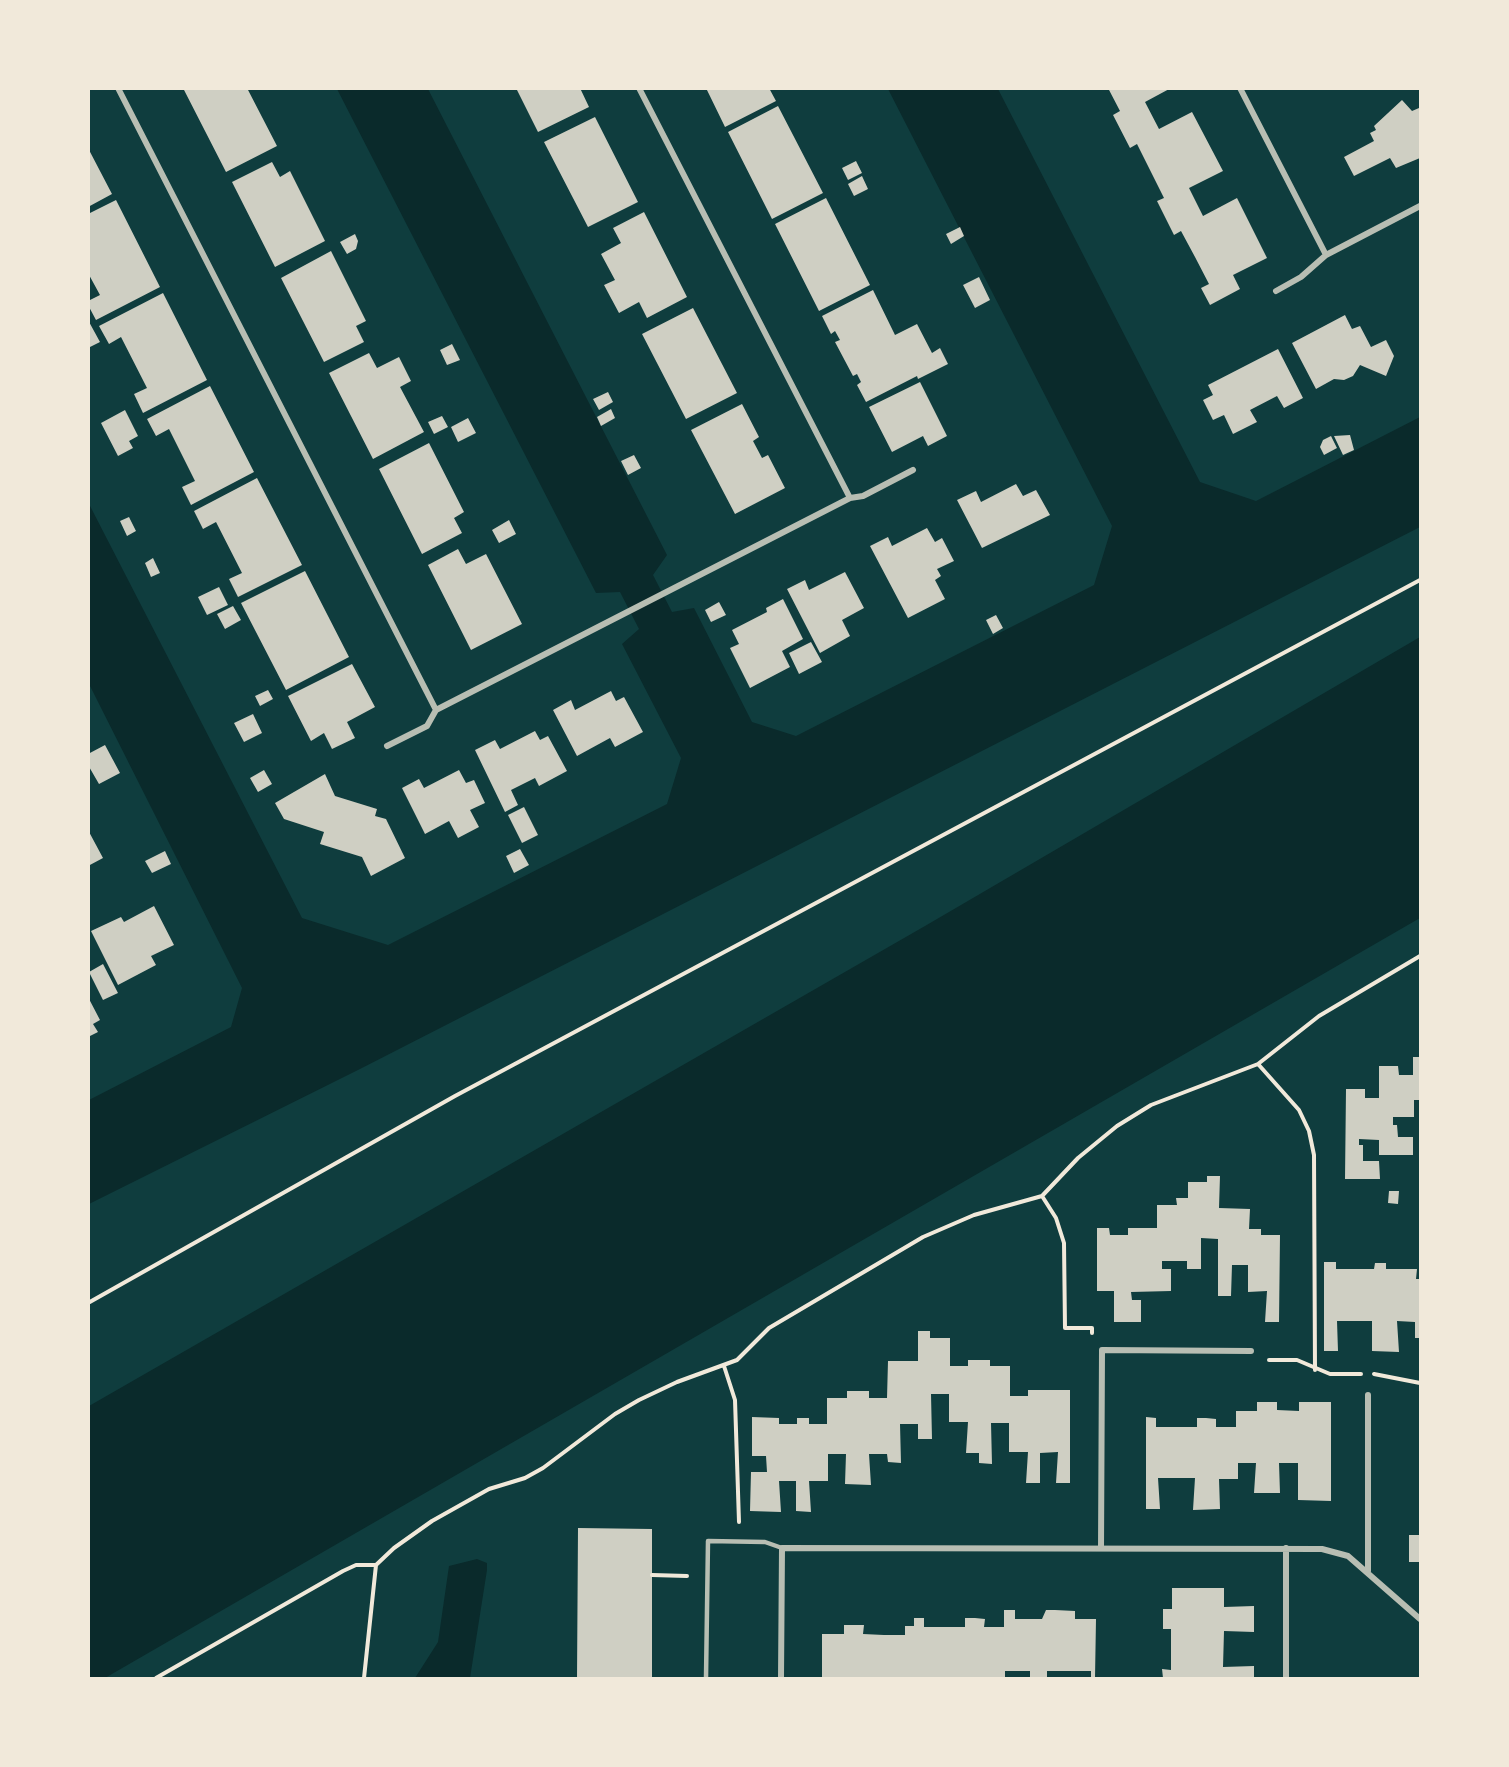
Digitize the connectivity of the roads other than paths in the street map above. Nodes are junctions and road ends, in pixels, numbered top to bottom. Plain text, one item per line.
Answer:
1 (118, 88) edge
2 (639, 88) edge
3 (1240, 88) edge
4 (1420, 206) edge
5 (1326, 255) junction
6 (1276, 291) dead end
7 (914, 470) dead end
8 (850, 498) junction
9 (436, 710) junction
10 (387, 746) dead end
11 (1251, 1351) road end
12 (1368, 1395) dead end
13 (782, 1548) junction
14 (1101, 1548) junction
15 (1286, 1548) junction
16 (1368, 1571) junction
17 (1420, 1619) edge
18 (706, 1678) edge
19 (781, 1678) edge
20 (1286, 1678) edge

1 - 9 street
2 - 8 street
3 - 5 street
4 - 5 street
5 - 6 street
7 - 8 street
8 - 9 street
9 - 10 street
11 - 14 street
12 - 16 street
13 - 14 street
13 - 18 lane
13 - 19 street
14 - 15 street
15 - 16 street
15 - 20 street
16 - 17 street

